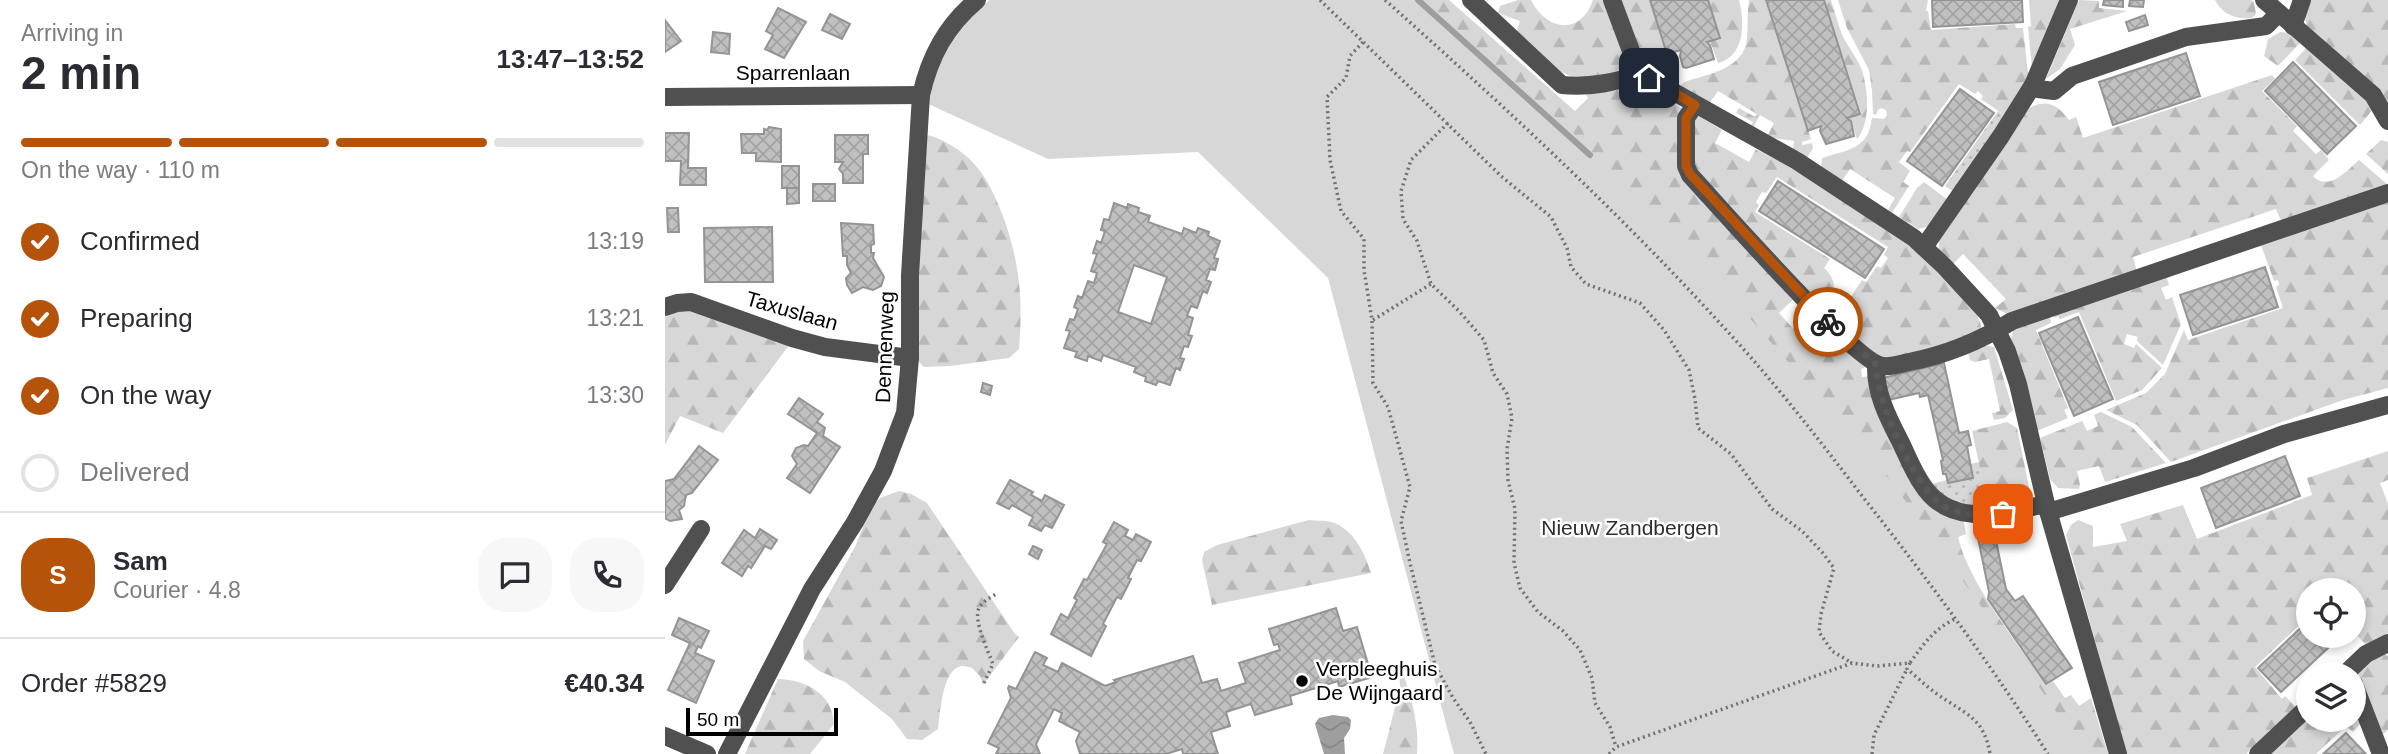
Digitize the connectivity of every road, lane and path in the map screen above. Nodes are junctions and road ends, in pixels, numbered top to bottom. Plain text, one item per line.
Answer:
1 (977, 0) edge
2 (1321, 0) edge
3 (1385, 0) edge
4 (1612, 0) edge
5 (2069, 0) edge
6 (2264, 0) edge
7 (2302, 0) edge
8 (1482, 3) edge
9 (2279, 13) junction
10 (2293, 26) junction
11 (1363, 42) junction
12 (1643, 73) junction
13 (2033, 85) junction
14 (921, 95) junction
15 (665, 97) edge
16 (1695, 105) junction
17 (2388, 121) edge
18 (1448, 123) junction
19 (2388, 193) edge
20 (1924, 247) junction
21 (1431, 284) junction
22 (665, 307) edge
23 (1372, 320) junction
24 (1997, 330) junction
25 (910, 358) junction
26 (1876, 364) junction
27 (2388, 405) edge
28 (2047, 508) junction
29 (701, 529) dead end
30 (665, 585) edge
31 (998, 593) dead end
32 (1957, 618) junction
33 (2388, 643) edge
34 (2360, 662) edge
35 (1852, 663) junction
36 (1910, 663) junction
37 (1907, 669) junction
38 (984, 683) dead end
39 (2366, 717) edge
40 (2296, 718) edge
41 (665, 736) edge
42 (1616, 747) junction
43 (707, 754) edge
44 (727, 754) edge
45 (1486, 754) edge
46 (1609, 754) edge
47 (1872, 754) edge
48 (1990, 754) edge
49 (2048, 754) edge
50 (2118, 754) edge
51 (2258, 754) edge
52 (2381, 754) edge

1 - 14 street, Dennenweg
2 - 11 path
3 - 32 path
4 - 12 street
5 - 13 street
6 - 9 street
7 - 10 street
8 - 12 street
9 - 10 street
9 - 13 street
10 - 17 street
11 - 18 path
11 - 23 path
12 - 16 street
13 - 20 street
14 - 15 street, Sparrenlaan
14 - 25 street, Dennenweg
16 - 20 street
16 - 26 street
18 - 21 path
18 - 35 path
19 - 24 street
20 - 24 street
21 - 23 path
21 - 42 path
22 - 25 street, Taxuslaan
23 - 45 path
24 - 26 street
24 - 28 street
25 - 44 street, Dennenweg
26 - 28 street
27 - 28 street
28 - 50 street
29 - 30 street
31 - 38 path
32 - 36 path
32 - 49 path
33 - 34 street
35 - 36 path
35 - 42 path
36 - 37 path
37 - 47 path
37 - 48 path
39 - 52 street
40 - 51 street
41 - 43 street
42 - 46 path

